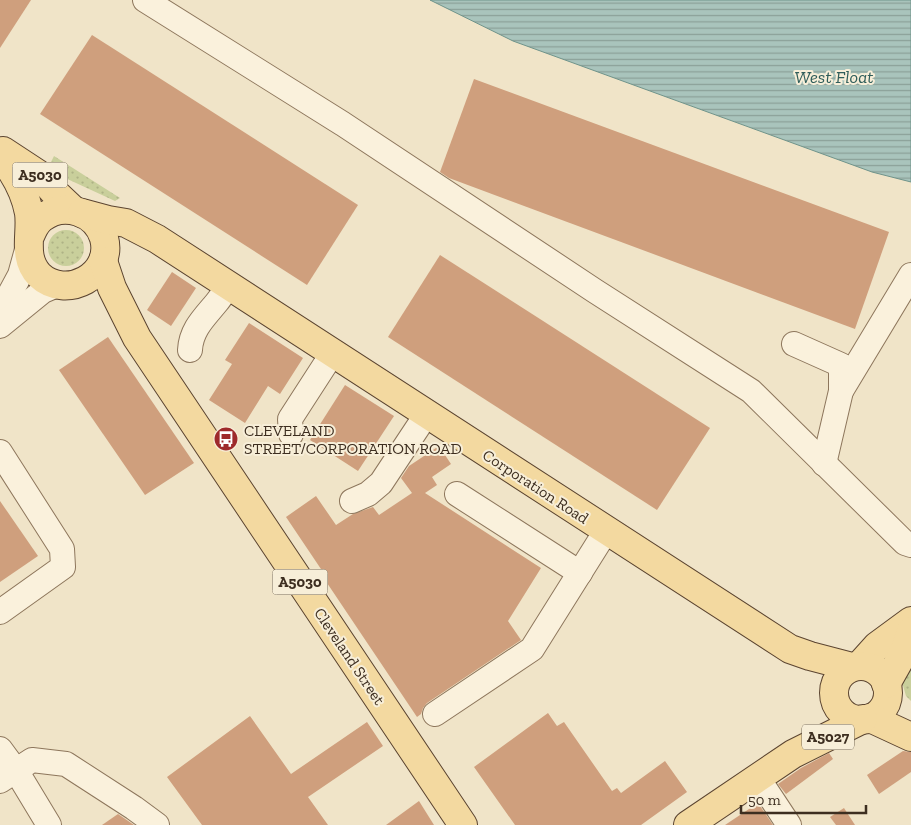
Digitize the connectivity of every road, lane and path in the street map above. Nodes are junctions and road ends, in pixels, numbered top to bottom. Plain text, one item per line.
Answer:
1 (145, 0) edge
2 (0, 148) edge
3 (0, 155) edge
4 (78, 211) junction
5 (157, 239) junction
6 (29, 241) junction
7 (104, 256) junction
8 (911, 275) edge
9 (229, 285) junction
10 (61, 286) junction
11 (0, 312) edge
12 (0, 326) edge
13 (137, 338) junction
14 (794, 344) dead end
15 (190, 350) dead end
16 (332, 354) junction
17 (841, 391) junction
18 (426, 415) junction
19 (291, 434) dead end
20 (0, 452) edge
21 (824, 464) junction
22 (457, 494) dead end
23 (352, 500) dead end
24 (606, 531) junction
25 (911, 545) edge
26 (580, 573) junction
27 (0, 612) edge
28 (911, 622) edge
29 (911, 631) edge
30 (790, 649) junction
31 (856, 666) junction
32 (887, 688) junction
33 (834, 698) junction
34 (435, 714) dead end
35 (867, 719) junction
36 (911, 719) edge
37 (911, 738) edge
38 (0, 749) edge
39 (792, 754) junction
40 (8, 776) edge
41 (758, 778) junction
42 (49, 825) edge
43 (157, 825) edge
44 (463, 825) edge
45 (688, 825) edge
46 (788, 825) edge

1 - 21 street
2 - 4 main road, Corporation Road / A5030
3 - 6 main road, A5030
4 - 5 main road, Corporation Road
4 - 6 main road
4 - 7 main road
5 - 7 main road, Corporation Road
5 - 9 main road, Corporation Road
6 - 10 main road
6 - 11 street
7 - 10 main road
7 - 13 main road, Cleveland Street / A5030
8 - 17 street
9 - 15 street
9 - 16 main road, Corporation Road
10 - 12 street
10 - 13 main road, Cleveland Street / A5030
13 - 44 main road, Cleveland Street / A5030
14 - 17 street
16 - 18 main road, Corporation Road
16 - 19 street
17 - 21 street
18 - 23 street
18 - 24 main road, Corporation Road
20 - 27 street
21 - 25 street
22 - 26 street
24 - 26 street
24 - 30 main road, Corporation Road
26 - 34 street
28 - 31 main road
29 - 32 main road
30 - 31 main road, Corporation Road
30 - 33 main road, Corporation Road
31 - 32 main road
31 - 33 main road
32 - 35 main road
32 - 36 main road
33 - 35 main road
33 - 39 main road, A5027
35 - 37 main road
35 - 39 main road, A5027
38 - 40 street
39 - 41 main road, A5027
40 - 42 street
40 - 43 street
41 - 45 main road, A5027
41 - 46 street

